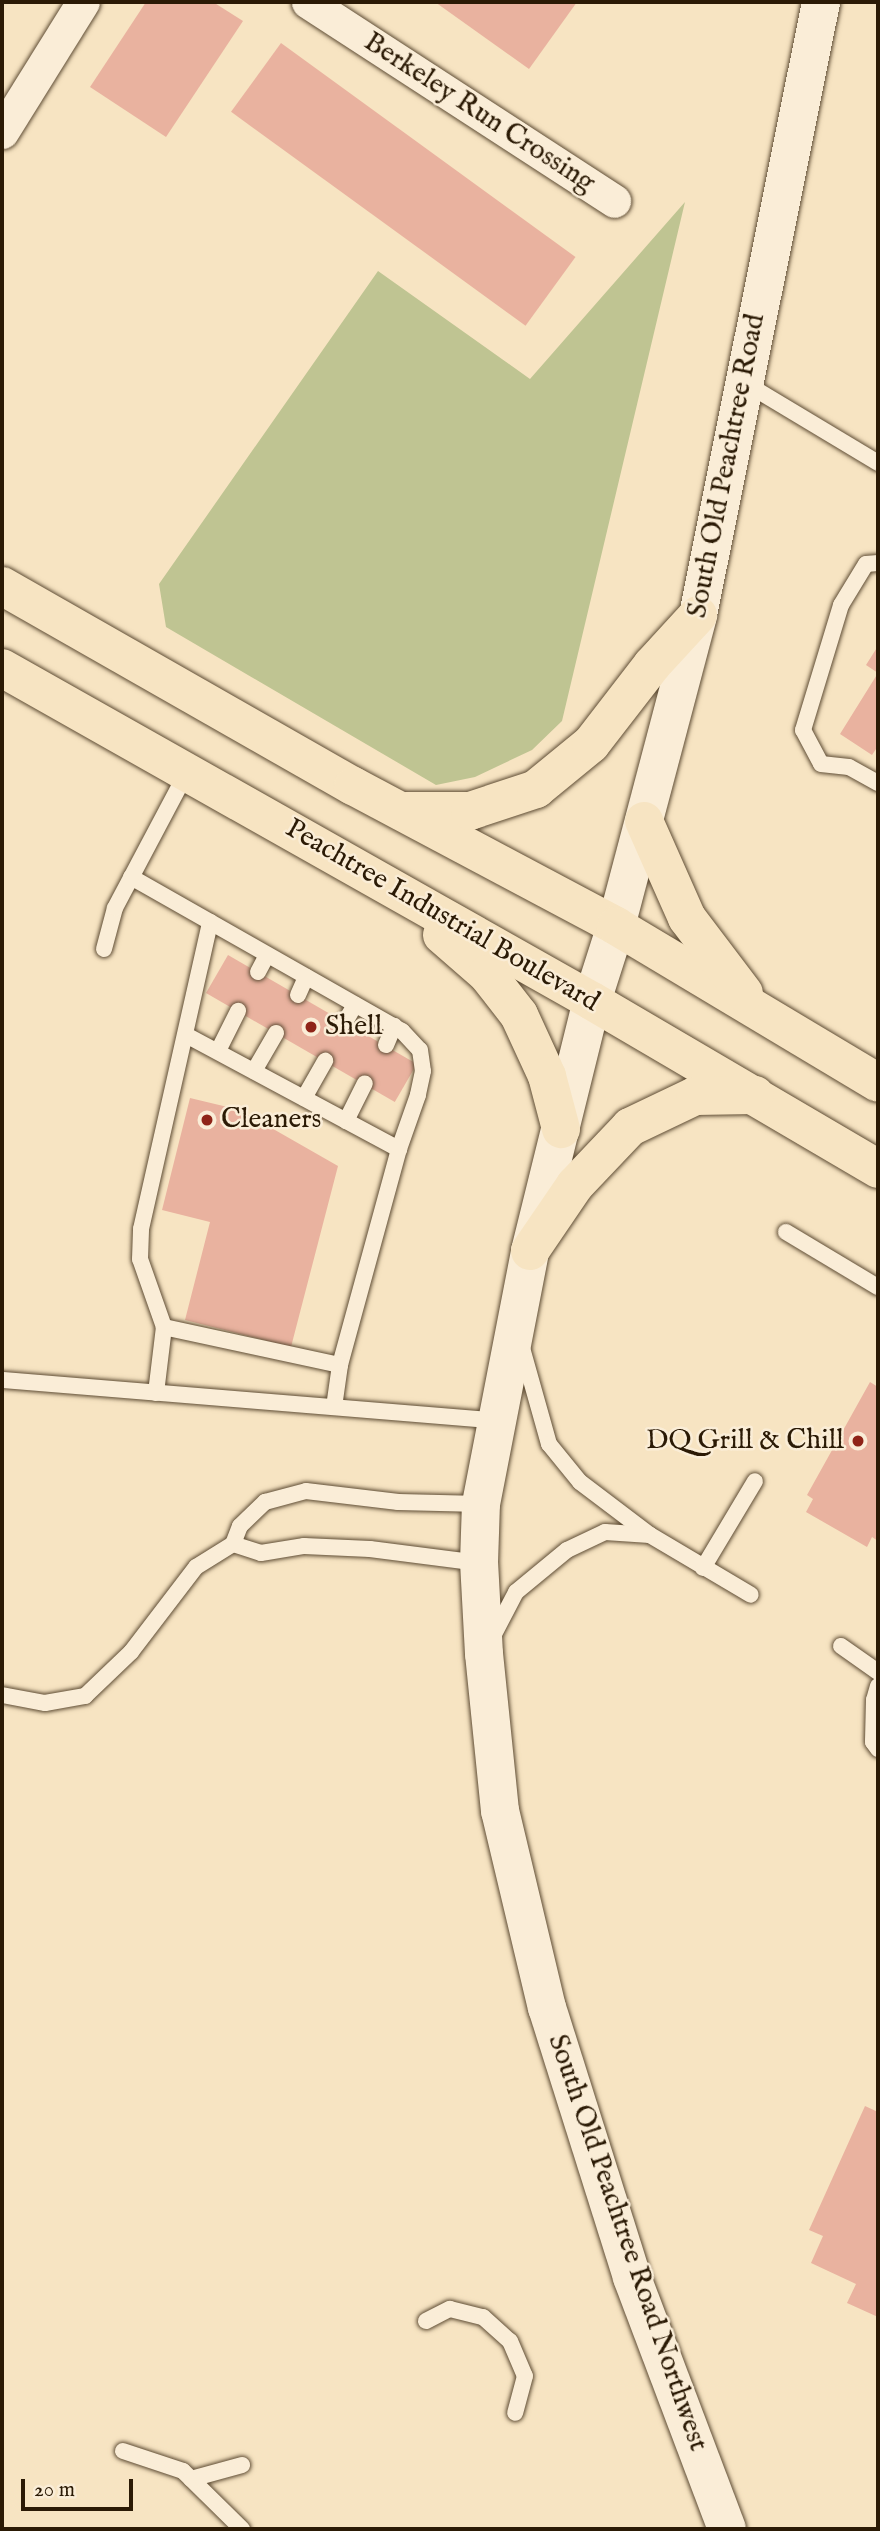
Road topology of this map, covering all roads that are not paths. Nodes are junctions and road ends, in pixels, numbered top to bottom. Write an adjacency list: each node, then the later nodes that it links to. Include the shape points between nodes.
1 (83, 2): 4 (street)
2 (308, 2): 5 (street, Berkeley Run Crossing)
3 (821, 2): 6 (street, South Old Peachtree Road)
4 (2, 132)
5 (614, 201)
6 (744, 383): 7 (lane); 10 (street, South Old Peachtree Road)
7 (878, 463)
8 (878, 563): 13 (lane, via 866,564 841,605 803,730 821,764 849,767)
9 (2, 586): 14 (highway)
10 (698, 615): 14 (highway, via 591,744 536,789 470,811); 15 (street, South Old Peachtree Road)
11 (2, 668): 12 (highway, Peachtree Industrial Boulevard)
12 (187, 772): 16 (lane); 17 (highway, Peachtree Industrial Boulevard)
13 (878, 783)
14 (401, 811): 19 (highway)
15 (644, 821): 19 (street, South Old Peachtree Road); 29 (highway, via 687,918 738,988)
16 (131, 877): 18 (lane); 20 (lane, via 115,908)
17 (396, 889): 25 (highway, Peachtree Industrial Boulevard); 42 (highway, via 487,974 519,1015 547,1076)
18 (210, 922): 21 (lane); 32 (lane)
19 (617, 926): 25 (street, South Old Peachtree Road Northwest); 29 (highway)
20 (104, 949)
21 (267, 955): 22 (lane); 23 (lane)
22 (258, 972)
23 (306, 977): 24 (lane); 26 (lane)
24 (298, 995)
25 (593, 1001): 39 (highway, Peachtree Industrial Boulevard); 42 (street, South Old Peachtree Road Northwest)
26 (355, 1005): 28 (lane); 30 (lane)
27 (239, 1011): 34 (lane)
28 (345, 1022)
29 (777, 1022): 38 (highway)
30 (394, 1027): 33 (lane); 43 (lane, via 420,1050 423,1071)
31 (276, 1032): 36 (lane)
32 (186, 1034): 34 (lane); 49 (lane, via 141,1229 139,1259)
33 (386, 1045)
34 (218, 1051): 36 (lane)
35 (325, 1061): 40 (lane)
36 (254, 1071): 40 (lane)
37 (365, 1083): 41 (lane)
38 (878, 1083)
39 (755, 1095): 44 (highway, Peachtree Industrial Boulevard); 46 (highway, via 695,1096 630,1126 575,1185)
40 (304, 1098): 41 (lane)
41 (346, 1121): 43 (lane)
42 (561, 1129): 46 (street, South Old Peachtree Road Northwest)
43 (399, 1149): 50 (lane)
44 (878, 1169)
45 (786, 1232): 47 (lane)
46 (530, 1251): 48 (street, South Old Peachtree Road Northwest)
47 (878, 1287)
48 (515, 1324): 54 (street, South Old Peachtree Road Northwest); 57 (lane, via 549,1444 580,1482)
49 (164, 1327): 50 (lane); 52 (lane)
50 (340, 1365): 53 (lane)
51 (2, 1380): 52 (lane)
52 (156, 1393): 53 (lane)
53 (334, 1407): 54 (lane)
54 (496, 1421): 56 (street, South Old Peachtree Road Northwest)
55 (755, 1481): 60 (lane)
56 (481, 1504): 58 (lane, via 398,1502 306,1491 265,1502 240,1526); 59 (street, South Old Peachtree Road Northwest)
57 (650, 1535): 60 (lane); 63 (lane, via 606,1532 567,1550 516,1592)
58 (233, 1544): 59 (lane, via 261,1553 318,1547 370,1549); 66 (lane, via 196,1567 131,1652 86,1696 45,1703)
59 (480, 1563): 63 (street, South Old Peachtree Road Northwest)
60 (703, 1567): 61 (lane)
61 (751, 1595)
62 (841, 1646): 64 (lane)
63 (484, 1654): 74 (street, South Old Peachtree Road Northwest, via 500,1811 547,2008 632,2277)
64 (878, 1672)
65 (878, 1686): 67 (lane, via 873,1742)
66 (2, 1695)
67 (878, 1749)
68 (426, 2321): 69 (lane, via 450,2309 484,2317 510,2341 525,2376)
69 (515, 2413)
70 (123, 2451): 72 (lane, via 183,2471)
71 (242, 2465): 72 (lane)
72 (191, 2479): 73 (lane)
73 (242, 2529)
74 (727, 2529)

